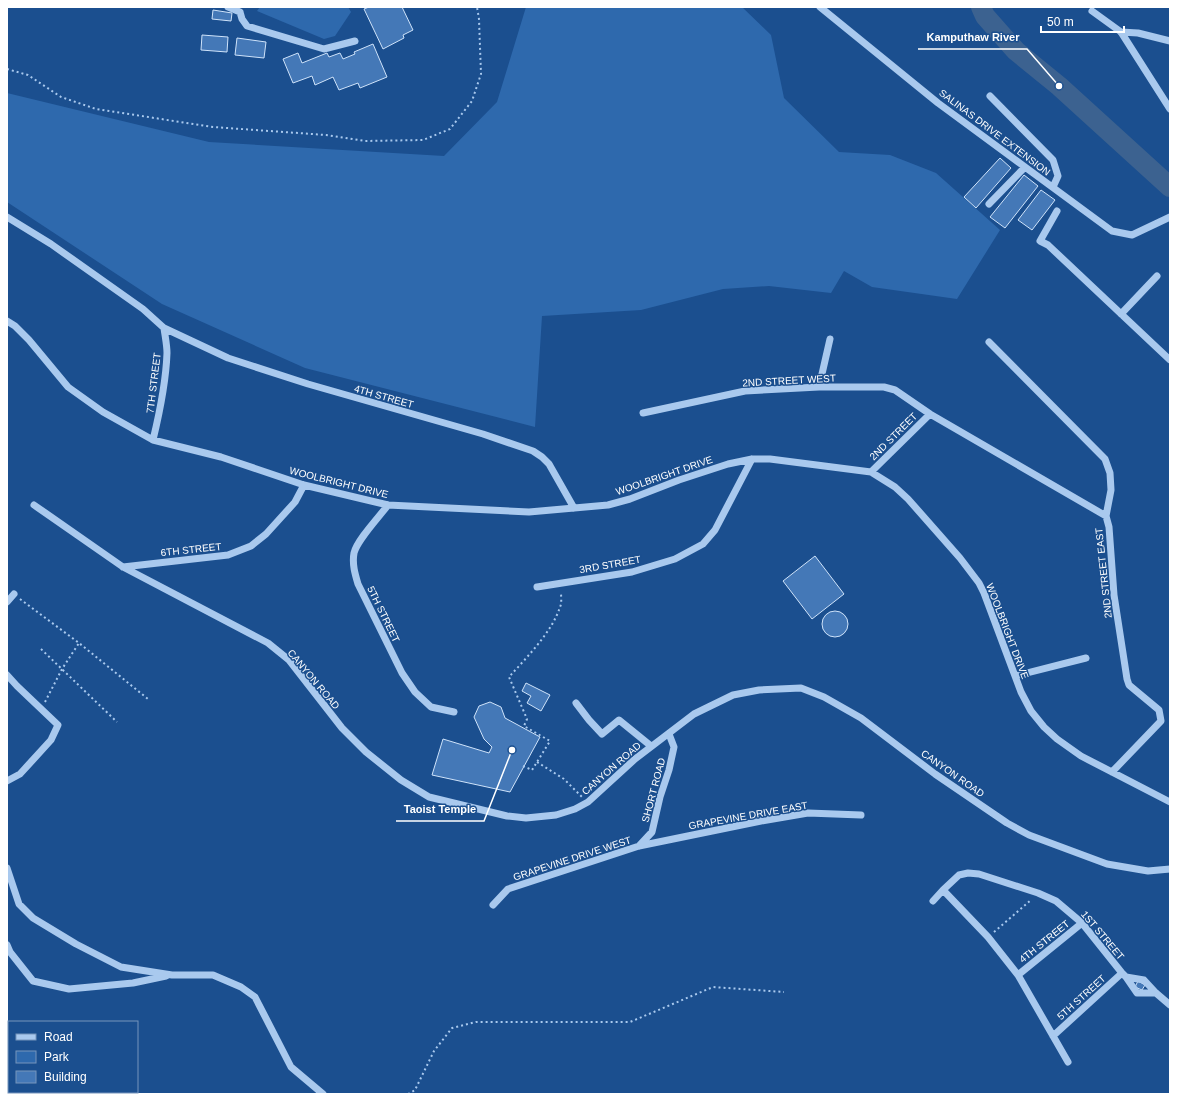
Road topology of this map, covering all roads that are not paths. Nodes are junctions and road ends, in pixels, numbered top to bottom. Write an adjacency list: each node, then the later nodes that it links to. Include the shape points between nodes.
1 (228, 7): 3 (street)
2 (820, 7): 10 (street, SALINAS DRIVE EXTENSION, via 938,103)
3 (243, 10): 6 (street, via 242,19 247,26 324,49)
4 (1092, 11): 5 (street)
5 (1122, 32): 7 (street); 9 (street)
6 (355, 41)
7 (1170, 41)
8 (990, 96): 11 (street, via 1053,160 1058,176)
9 (1170, 109)
10 (1025, 167): 11 (street, SALINAS DRIVE EXTENSION); 12 (street)
11 (1053, 187): 15 (street, SALINAS DRIVE EXTENSION, via 1112,230 1122,234 1132,235)
12 (989, 204)
13 (1057, 211): 17 (street, via 1040,242 1048,245)
14 (7, 217): 19 (street, 4TH STREET, via 64,253 143,309)
15 (1167, 218)
16 (1157, 276): 17 (street)
17 (1121, 314): 22 (street)
18 (7, 321): 26 (street, WOOLBRIGHT DRIVE, via 29,340 68,387 103,412)
19 (164, 328): 26 (street, 7TH STREET, via 167,352 165,381); 32 (street, 4TH STREET, via 228,358 533,450 549,464)
20 (830, 339): 23 (street)
21 (989, 342): 33 (street, via 1105,460 1110,472 1111,490)
22 (1170, 360)
23 (819, 388): 24 (street, 2ND STREET WEST, via 745,391); 25 (street, 2ND STREET WEST, via 884,387 895,390)
24 (643, 413)
25 (930, 414): 28 (street, 2ND STREET); 33 (street, 2ND STREET EAST)
26 (153, 440): 29 (street, WOOLBRIGHT DRIVE, via 221,457)
27 (752, 459): 28 (street, WOOLBRIGHT DRIVE); 32 (street, WOOLBRIGHT DRIVE, via 728,464 630,499 608,505); 35 (street, 3RD STREET, via 715,530 702,544 675,559 632,572)
28 (870, 472): 40 (street, WOOLBRIGHT DRIVE, via 895,487 908,499 979,583)
29 (304, 485): 31 (street, WOOLBRIGHT DRIVE); 34 (street, 6TH STREET, via 295,502 266,534 251,546 228,555)
30 (34, 505): 34 (street, CANYON ROAD)
31 (388, 505): 32 (street, WOOLBRIGHT DRIVE, via 529,512); 42 (street, 5TH STREET, via 357,546 354,568 358,584 402,673 415,692 431,707)
32 (574, 508)
33 (1106, 516): 45 (street, 2ND STREET EAST, via 1114,595 1127,680 1129,685 1159,710 1161,721)
34 (123, 567): 44 (street, CANYON ROAD, via 268,643 289,660 342,728 366,752 401,780 429,797 500,815 526,818 556,815 575,810 588,802)
35 (537, 586)
36 (14, 594): 37 (street)
37 (7, 602)
38 (1086, 658): 40 (street)
39 (7, 675): 46 (street, via 58,725 51,740 20,774)
40 (1015, 676): 45 (street, WOOLBRIGHT DRIVE, via 1031,711 1044,727 1081,756)
41 (576, 703): 44 (street, via 602,734 619,720)
42 (454, 712)
43 (669, 734): 44 (street, CANYON ROAD); 49 (street, SHORT ROAD, via 674,747 670,770 660,797 652,832); 51 (street, CANYON ROAD, via 694,714 733,695 759,690 801,688 824,697 861,718 935,774 1029,835 1108,864 1148,871)
44 (651, 746)
45 (1112, 772): 47 (street, WOOLBRIGHT DRIVE)
46 (7, 781)
47 (1170, 802)
48 (861, 815): 49 (street, GRAPEVINE DRIVE EAST, via 808,813)
49 (639, 846): 54 (street, GRAPEVINE DRIVE WEST, via 508,889)
50 (7, 868): 57 (street, via 19,904 33,918 121,968)
51 (1170, 869)
52 (943, 890): 53 (street); 55 (street, 1ST STREET, via 959,875 979,874 1056,901); 58 (street, via 988,937)
53 (933, 901)
54 (493, 905)
55 (1082, 923): 58 (street, 4TH STREET); 59 (street, 1ST STREET)
56 (7, 945): 57 (street, via 34,981 69,989 133,983)
57 (172, 975): 64 (street, via 213,976 241,987 255,997 291,1067)
58 (1018, 975): 62 (street)
59 (1124, 975): 60 (street, via 1144,980); 60 (street, 1ST STREET, via 1137,993); 62 (street, 5TH STREET)
60 (1156, 993): 61 (street)
61 (1170, 1005)
62 (1053, 1036): 63 (street)
63 (1068, 1062)
64 (323, 1094)

